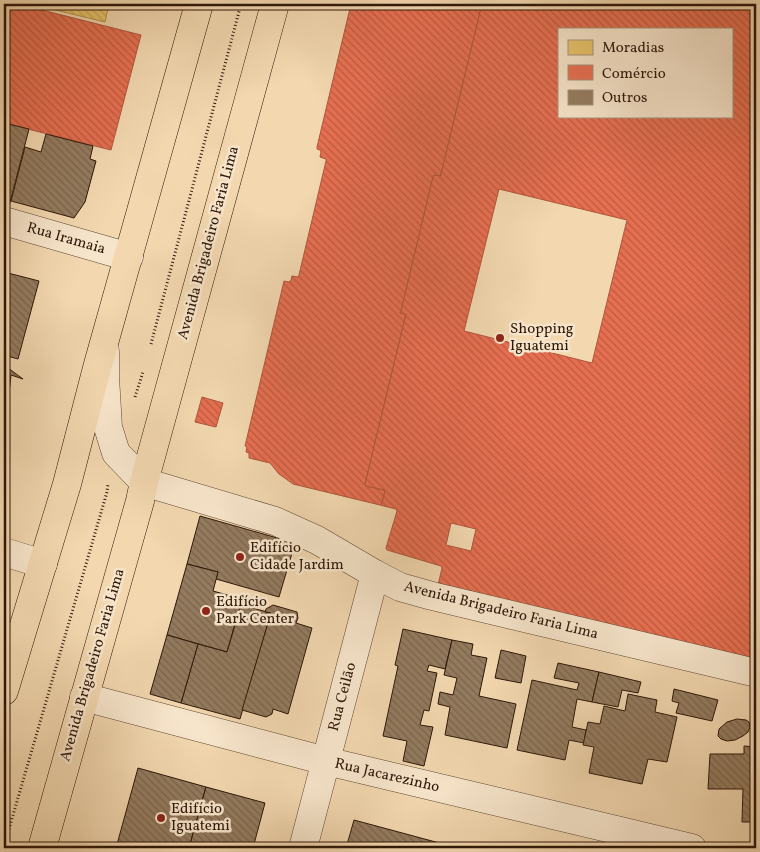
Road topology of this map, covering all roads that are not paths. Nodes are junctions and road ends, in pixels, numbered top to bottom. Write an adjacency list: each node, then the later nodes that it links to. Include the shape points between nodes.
1 (199, 4): 4 (highway, Avenida Brigadeiro Faria Lima)
2 (275, 4): 6 (highway, Avenida Brigadeiro Faria Lima)
3 (4, 220): 4 (street, Rua Iramaia)
4 (128, 258): 5 (highway, Avenida Brigadeiro Faria Lima)
5 (106, 340): 6 (street, Avenida Brigadeiro Faria Lima, via 108,427 116,453); 8 (highway, Avenida Brigadeiro Faria Lima)
6 (144, 482): 9 (street, Avenida Brigadeiro Faria Lima, via 275,521 317,540); 12 (highway, Avenida Brigadeiro Faria Lima)
7 (4, 552): 8 (street)
8 (43, 564): 11 (highway, Avenida Brigadeiro Faria Lima)
9 (375, 574): 10 (street, Avenida Brigadeiro Faria Lima, via 432,596); 13 (street, Rua Ceilão)
10 (756, 673)
11 (4, 691)
12 (84, 697): 13 (street, Rua Jacarezinho); 14 (highway, Avenida Brigadeiro Faria Lima)
13 (326, 761): 15 (street, Rua Ceilão); 16 (street, Rua Jacarezinho)
14 (42, 848)
15 (303, 848)
16 (692, 848)

